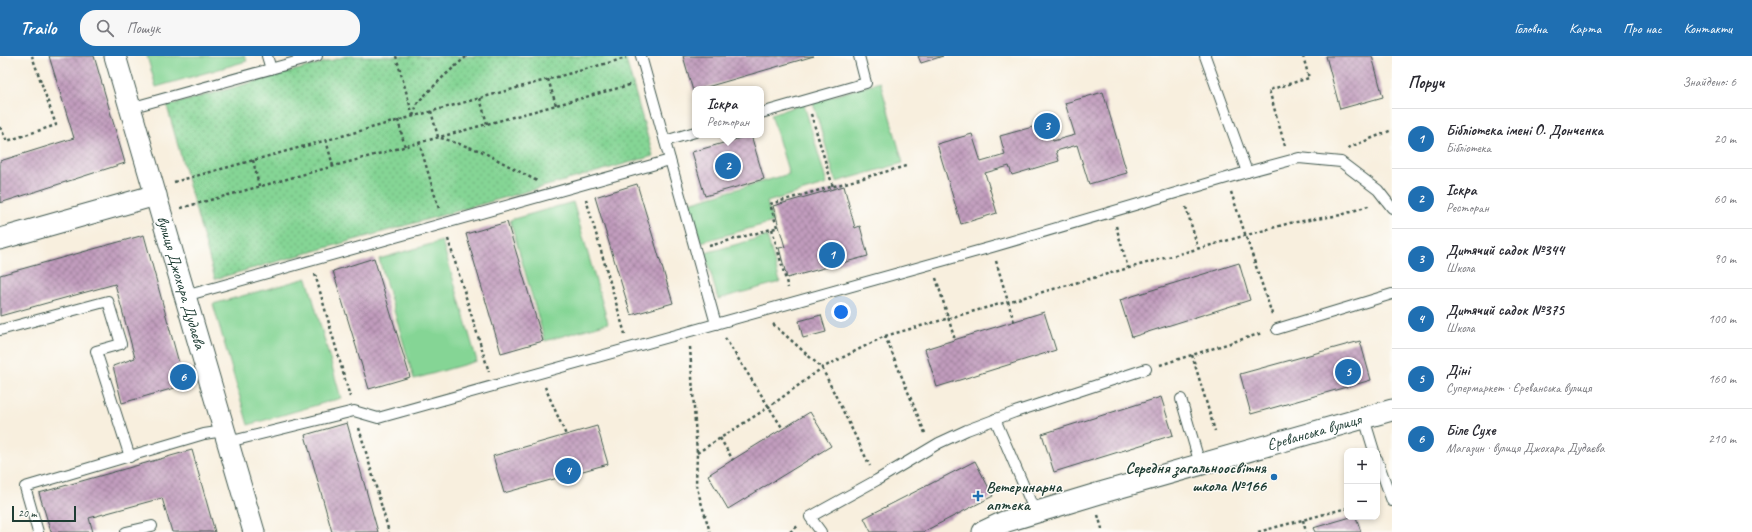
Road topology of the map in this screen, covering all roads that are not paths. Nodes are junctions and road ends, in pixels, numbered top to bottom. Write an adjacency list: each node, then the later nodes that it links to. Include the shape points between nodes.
1 (115, 56): 8 (street, вулиця Джохара Дудаєва)
2 (268, 56): 7 (lane)
3 (317, 56): 7 (lane)
4 (641, 56): 11 (lane)
5 (859, 56): 9 (lane, via 866,83)
6 (1205, 56): 13 (lane)
7 (271, 69): 8 (lane)
8 (130, 108): 14 (street, вулиця Джохара Дудаєва)
9 (764, 112)
10 (692, 133): 11 (lane)
11 (665, 141): 12 (lane)
12 (670, 160): 18 (lane); 19 (lane)
13 (1247, 172): 15 (lane, via 1299,158 1341,162 1378,190); 19 (lane)
14 (156, 197): 16 (street); 18 (street, вулиця Джохара Дудаєва)
15 (1389, 204)
16 (0, 239)
17 (1392, 294): 20 (lane)
18 (185, 296): 27 (street, вулиця Джохара Дудаєва)
19 (716, 324): 27 (lane, via 378,418 354,411)
20 (1277, 329)
21 (0, 330): 29 (lane, via 108,302 121,344 96,351)
22 (1146, 369): 26 (lane)
23 (1181, 399): 30 (lane)
24 (1392, 410): 25 (street, Єреванська вулиця)
25 (1364, 418): 28 (lane); 30 (street, Єреванська вулиця)
26 (995, 419): 33 (lane); 38 (lane, via 931,448 810,517)
27 (226, 436): 29 (lane, via 204,434); 37 (street, вулиця Джохара Дудаєва)
28 (1373, 448)
29 (130, 457): 35 (lane, via 26,487)
30 (1200, 464): 33 (street, Єреванська вулиця)
31 (1380, 467): 32 (lane)
32 (1392, 501)
33 (1035, 512): 39 (street, Єреванська вулиця, via 1006,526)
34 (152, 526): 36 (lane)
35 (38, 532)
36 (126, 532)
37 (254, 532)
38 (821, 532)
39 (983, 532)

